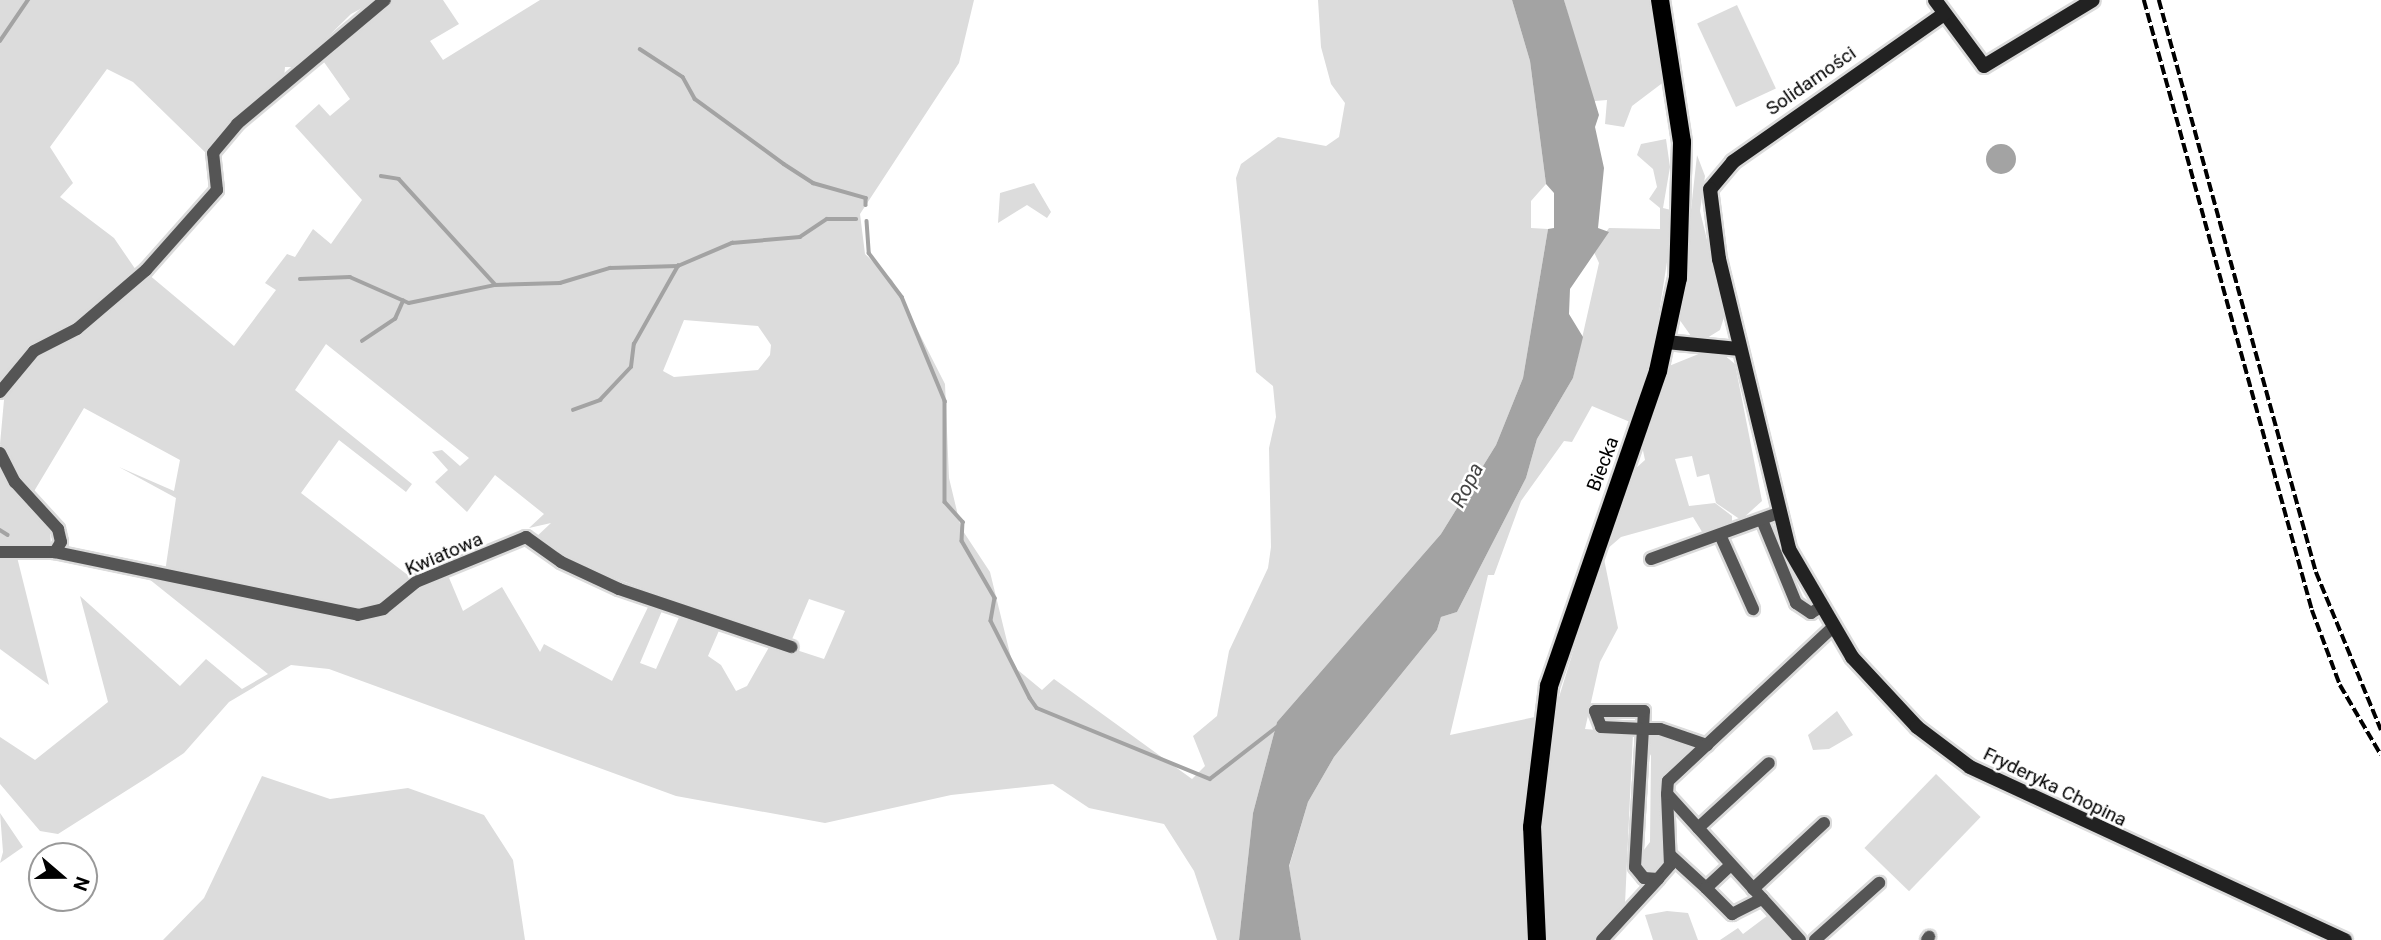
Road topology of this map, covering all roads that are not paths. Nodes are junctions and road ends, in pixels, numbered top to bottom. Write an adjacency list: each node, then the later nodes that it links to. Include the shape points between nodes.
1 (384, 0): 9 (street, via 237,124 213,153 217,190 146,270 76,329 34,351)
2 (1660, 0): 7 (main road, Biecka, via 1676,69 1684,165 1681,247)
3 (1935, 0): 5 (street)
4 (2093, 0): 5 (street, via 1996,62 1976,62)
5 (1944, 14): 6 (street, Solidarności, via 1733,162)
6 (1710, 189): 8 (street, Fryderyka Chopina, via 1710,217)
7 (1665, 342): 8 (street); 34 (main road, Biecka, via 1549,687 1532,827)
8 (1739, 348): 11 (street, Fryderyka Chopina)
9 (0, 392)
10 (0, 453): 15 (street, via 15,482 58,529 61,542)
11 (1778, 513): 12 (street); 17 (street, Fryderyka Chopina)
12 (1762, 520): 13 (street); 17 (street, via 1796,603 1811,613)
13 (1721, 537): 16 (street); 18 (street)
14 (0, 552): 15 (street, Kwiatowa)
15 (55, 552): 20 (street, Kwiatowa, via 358,615 383,609 416,582 526,537 561,562 619,589)
16 (1651, 559)
17 (1819, 608): 19 (street, Fryderyka Chopina)
18 (1753, 609)
19 (1832, 628): 21 (street); 38 (street, Fryderyka Chopina, via 1888,699 1970,767)
20 (791, 647)
21 (1707, 745): 23 (street, via 1668,781); 28 (street, via 1643,729)
22 (1769, 763): 25 (street)
23 (1667, 794): 25 (street); 26 (street)
24 (1824, 823): 32 (street)
25 (1698, 828): 27 (street)
26 (1670, 855): 29 (street); 31 (street)
27 (1731, 865): 31 (street); 32 (street)
28 (1635, 867): 29 (street, via 1644,878); 33 (street)
29 (1658, 879): 33 (street)
30 (1879, 883): 37 (street)
31 (1706, 888): 32 (street, via 1732,914 1741,915)
32 (1757, 894): 36 (street)
33 (1628, 910): 35 (street)
34 (1537, 940)
35 (1602, 940)
36 (1800, 940)
37 (1815, 940)
38 (2345, 940)

